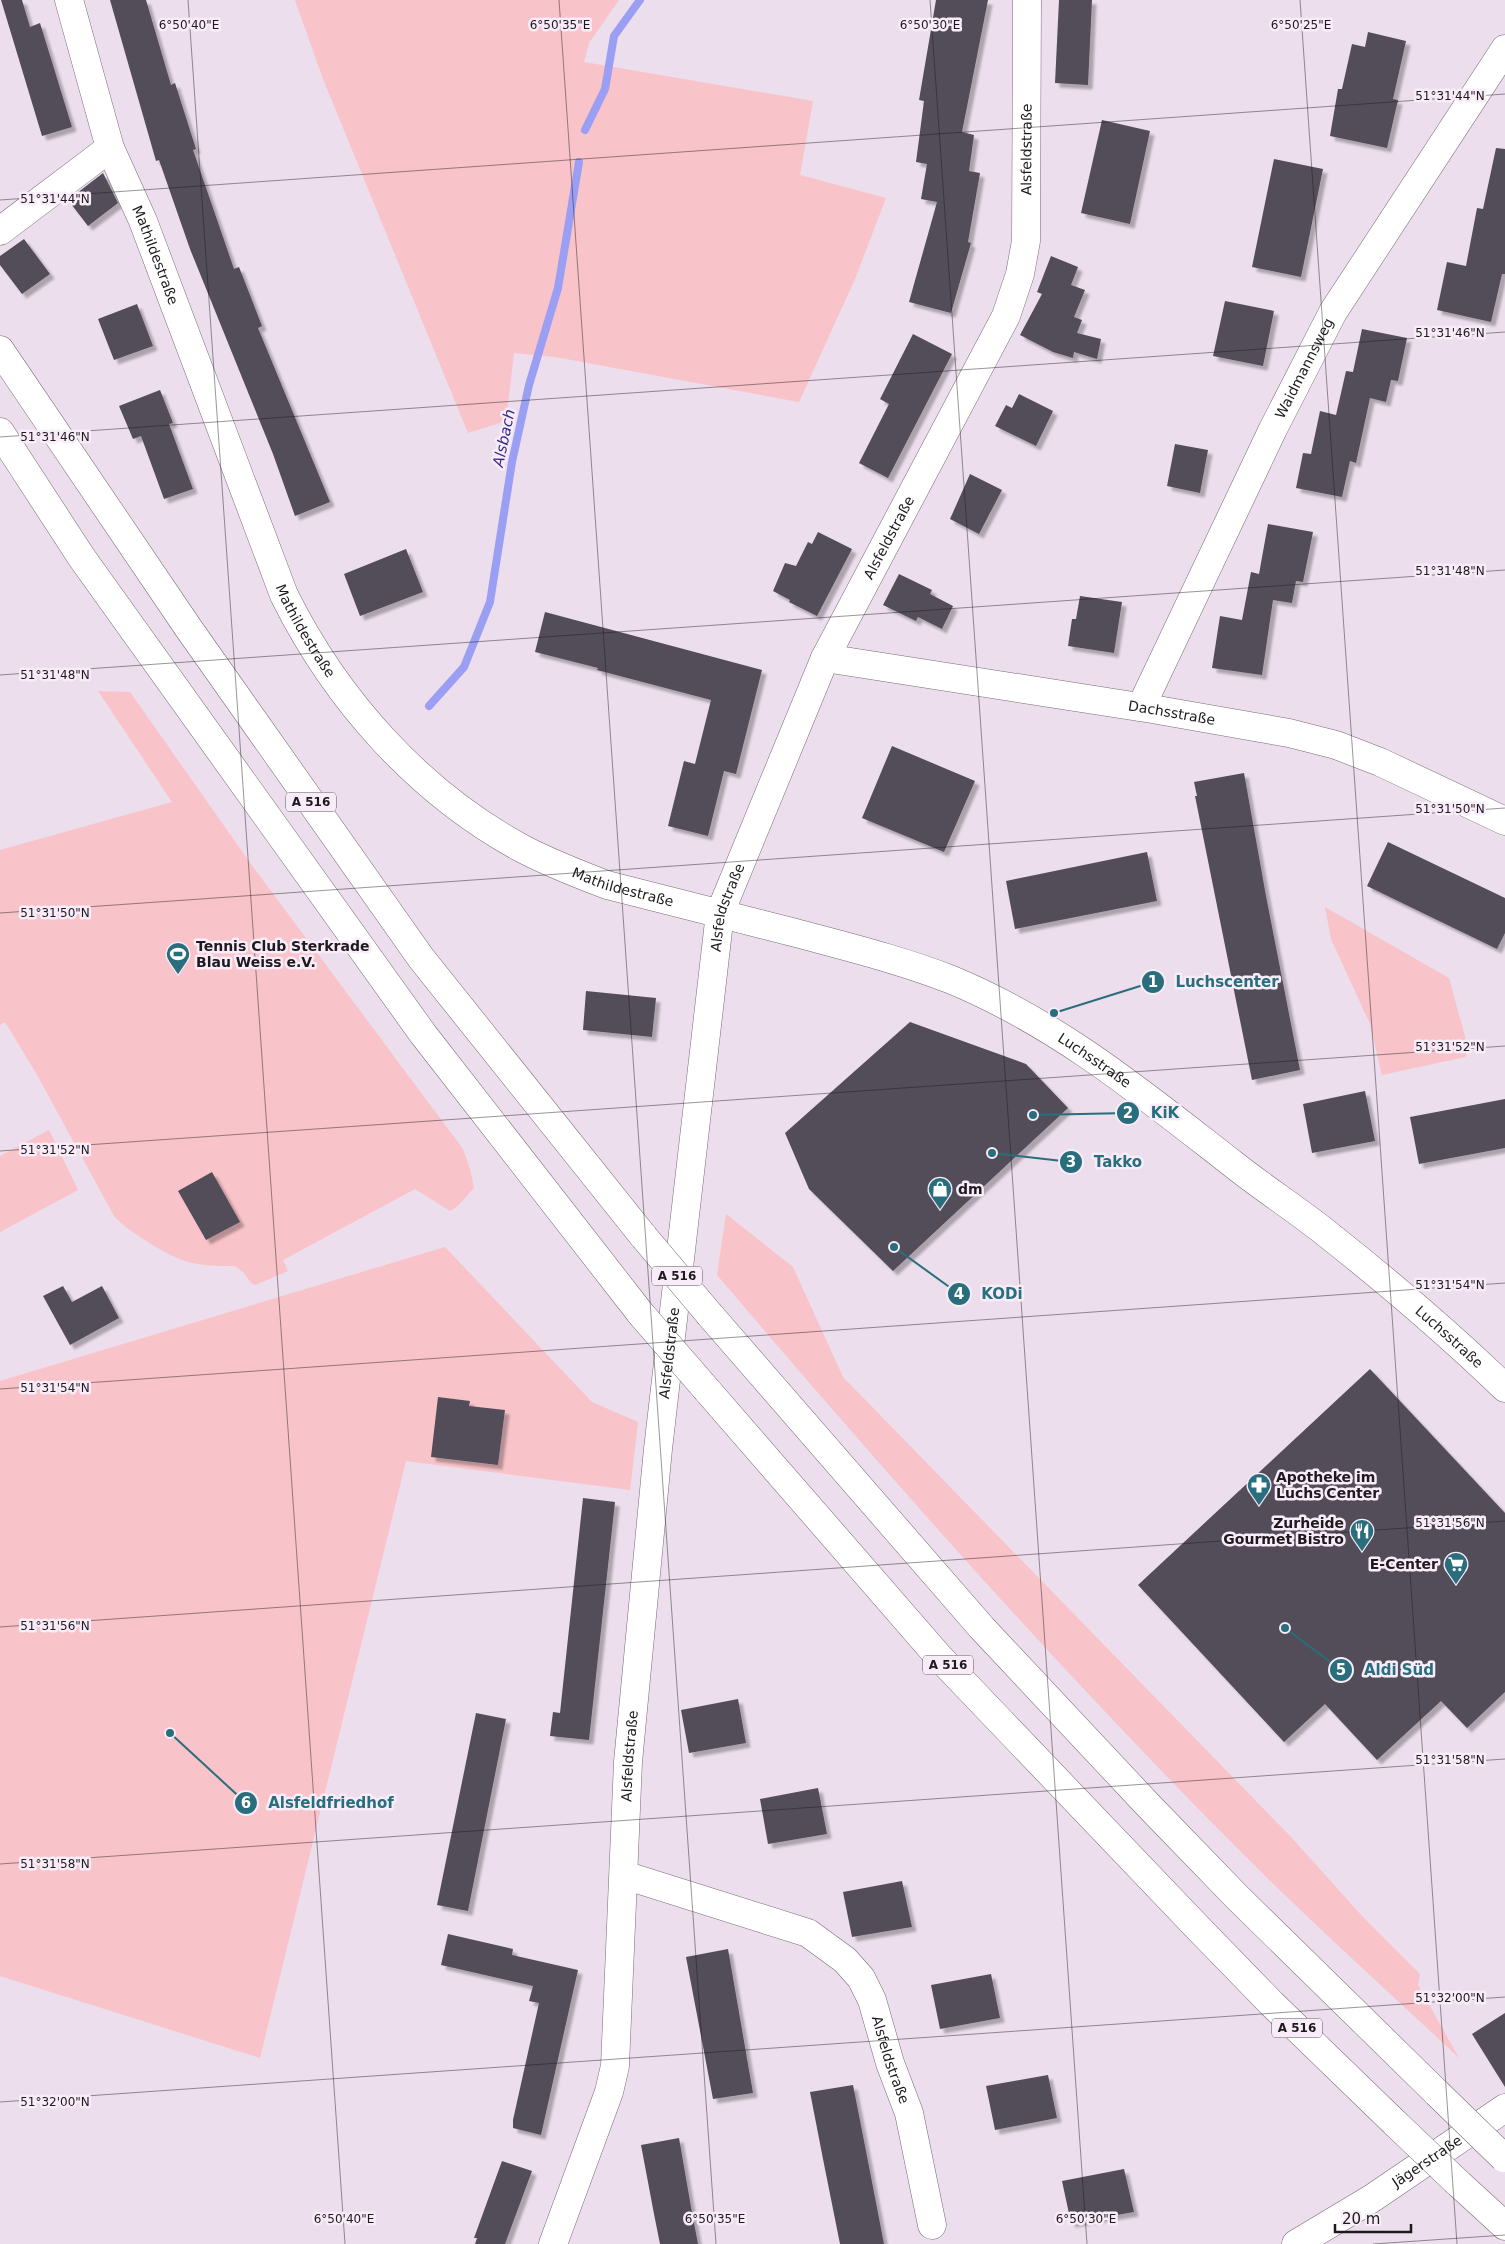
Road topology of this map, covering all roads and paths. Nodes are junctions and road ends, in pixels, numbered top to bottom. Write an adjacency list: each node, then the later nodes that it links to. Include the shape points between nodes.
1 (69, 0): 4 (main road, Mathildestraße)
2 (1027, 0): 8 (main road, Alsfeldstraße, via 1026,240 1020,274 1006,316)
3 (1505, 50): 9 (main road, Waidmannsweg, via 1333,312 1273,429)
4 (110, 148): 5 (main road); 11 (main road, Mathildestraße, via 143,221 284,595 300,628 334,680 410,766 486,827 565,869)
5 (0, 231)
6 (0, 350): 15 (main road, A 516, bridge, via 188,629 421,958 644,1237 988,1635 1236,1896)
7 (0, 432): 17 (main road, A 516, bridge, via 82,558 423,1034 642,1314 939,1657 1272,2004)
8 (825, 658): 9 (main road, Dachsstraße); 11 (main road, Alsfeldstraße)
9 (1141, 707): 10 (main road, Dachsstraße, via 1264,727 1336,745 1380,762)
10 (1505, 821)
11 (720, 913): 12 (main road, Luchsstraße, via 882,956 952,980 1047,1027 1100,1063 1326,1233 1419,1308); 13 (main road, Alsfeldstraße, via 657,1459 628,1762)
12 (1505, 1388)
13 (624, 1875): 16 (main road, Alsfeldstraße, via 808,1932 845,1960 861,1978 872,2000 890,2063 909,2112); 18 (main road, Alsfeldstraße, via 615,2066 609,2092)
14 (1505, 2108): 19 (main road, Jägerstraße, via 1371,2199)
15 (1505, 2159)
16 (932, 2225)
17 (1505, 2226)
18 (553, 2244)
19 (1296, 2244)

